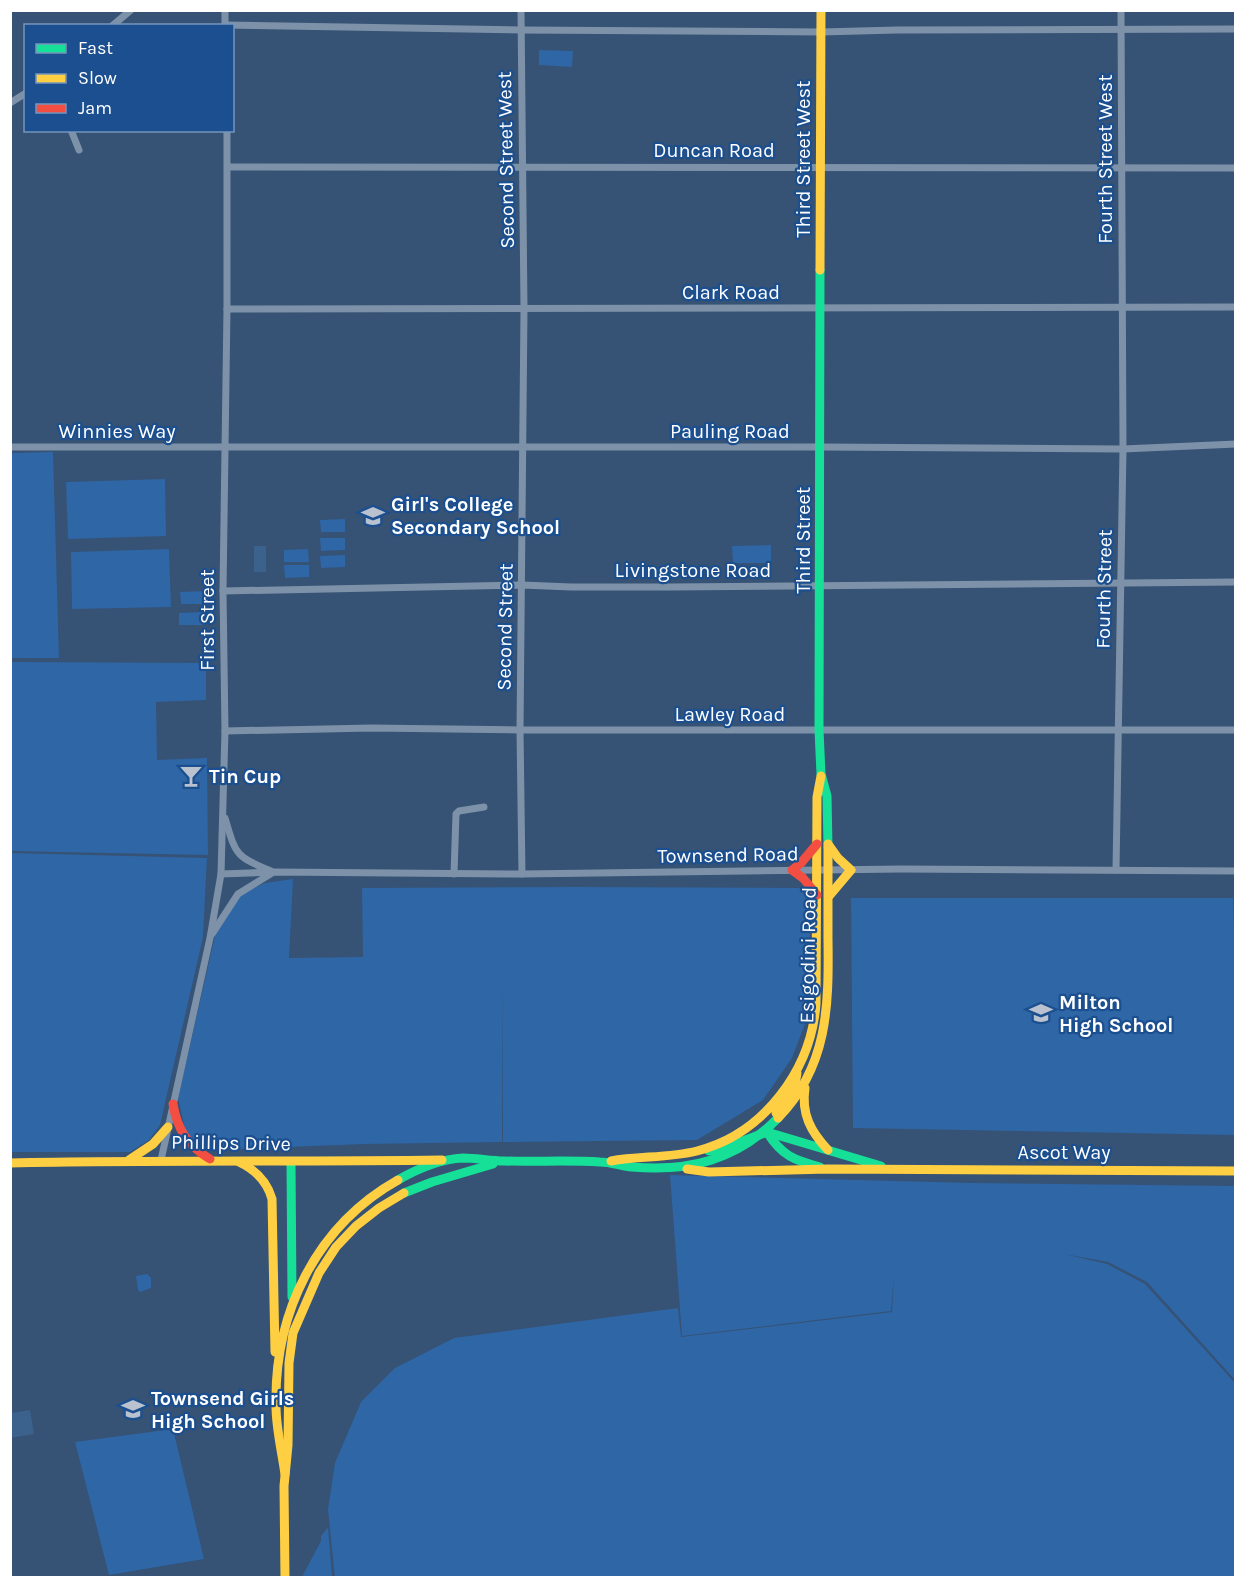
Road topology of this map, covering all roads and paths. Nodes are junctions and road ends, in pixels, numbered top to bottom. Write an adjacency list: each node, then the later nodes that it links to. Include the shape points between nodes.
1 (131, 10): 5 (street)
2 (521, 10): 9 (street, Second Street West)
3 (821, 10): 10 (main road, Third Street West)
4 (1121, 10): 7 (street, Fourth Street West)
5 (114, 24)
6 (234, 25): 9 (street)
7 (1121, 29): 8 (street); 10 (street); 20 (street, Fourth Street West)
8 (1236, 29)
9 (521, 30): 10 (street); 17 (street, Second Street West)
10 (821, 32): 18 (main road, Third Street West)
11 (24, 94): 12 (street)
12 (10, 103)
13 (72, 132): 15 (street)
14 (227, 132): 16 (street, First Street)
15 (79, 150)
16 (228, 167): 17 (street, Duncan Road); 24 (street, First Street)
17 (523, 167): 18 (street, Duncan Road); 25 (street, Second Street West)
18 (820, 167): 20 (street, Duncan Road); 22 (main road, Third Street West)
19 (1236, 168): 20 (street, Duncan Road)
20 (1121, 169): 23 (street, Fourth Street West)
21 (1236, 307): 23 (street, Clark Road)
22 (821, 308): 23 (street, Clark Road); 25 (street, Clark Road); 30 (main road, Third Street)
23 (1122, 308): 31 (street, Fourth Street)
24 (227, 309): 25 (street, Clark Road); 28 (street, First Street)
25 (524, 309): 29 (street, Second Street)
26 (1236, 444): 31 (street, Pauling Road)
27 (10, 447): 28 (street, Winnies Way)
28 (224, 447): 29 (street, Pauling Road); 36 (street, First Street)
29 (522, 447): 30 (street, Pauling Road); 34 (street, Second Street)
30 (821, 447): 31 (street, Pauling Road); 35 (main road, Third Street)
31 (1123, 449): 32 (street, Fourth Street)
32 (1121, 582): 33 (street, Livingstone Road); 35 (street, Livingstone Road); 39 (street, Fourth Street)
33 (1236, 582)
34 (522, 585): 35 (street, Livingstone Road); 36 (street, Livingstone Road); 37 (street, Second Street)
35 (821, 585): 38 (main road, Third Street)
36 (223, 591): 41 (street, First Street)
37 (520, 730): 38 (street, Lawley Road); 41 (street, Lawley Road); 56 (street, Second Street)
38 (819, 730): 39 (street, Lawley Road); 42 (main road, Third Street)
39 (1117, 730): 40 (street, Lawley Road); 51 (street, Fourth Street)
40 (1236, 730)
41 (225, 731): 44 (street, First Street)
42 (821, 774): 45 (main road, Third Street); 46 (main road, Third Street, via 827,796)
43 (484, 807): 55 (street, via 456,814)
44 (223, 810): 53 (street, via 238,854); 54 (street, First Street)
45 (817, 844): 47 (main road); 48 (main road, Third Street)
46 (828, 844): 49 (main road, Third Street); 50 (main road)
47 (792, 870): 48 (street, Townsend Road); 56 (street, Townsend Road); 57 (main road)
48 (816, 870): 49 (street, Townsend Road); 57 (main road, Esigodini Road)
49 (828, 870): 50 (street, Townsend Road); 58 (main road, Esigodini Road)
50 (851, 870): 51 (street, Townsend Road); 58 (main road)
51 (1116, 870): 52 (street, Townsend Road)
52 (1236, 871)
53 (274, 872): 54 (street, Townsend Road); 55 (street, Townsend Road); 59 (street, via 238,894)
54 (221, 874): 59 (street, First Street)
55 (454, 874): 56 (street, Townsend Road)
56 (522, 874)
57 (817, 895): 60 (main road, Esigodini Road, via 815,1018)
58 (828, 897): 61 (main road, Esigodini Road, via 827,1021)
59 (210, 938): 62 (street, First Street)
60 (797, 1070): 64 (main road, via 795,1086); 65 (main road, Esigodini Road, via 753,1122 731,1138)
61 (807, 1080): 64 (main road, Esigodini Road); 66 (main road, via 802,1100 804,1116)
62 (173, 1104): 63 (street, First Street); 68 (main road, via 177,1124 186,1140)
63 (168, 1127): 67 (street, First Street); 71 (main road, via 153,1144)
64 (767, 1132): 65 (main road, via 722,1149); 66 (main road); 76 (main road, Esigodini Road, via 721,1158); 77 (main road, via 782,1154)
65 (700, 1150): 74 (main road, Esigodini Road)
66 (830, 1151): 78 (main road)
67 (161, 1160): 68 (main road, Phillips Drive); 71 (main road, Phillips Drive)
68 (212, 1160): 69 (main road, Phillips Drive)
69 (237, 1160): 73 (main road, Phillips Drive); 82 (main road, via 260,1175 272,1199)
70 (451, 1160): 72 (main road, Esigodini Road); 73 (main road, Phillips Drive); 80 (main road, Esigodini Road, via 394,1181 349,1216 310,1264)
71 (127, 1161): 75 (main road, Phillips Drive)
72 (510, 1161): 74 (main road, Esigodini Road); 81 (main road, Esigodini Road, via 414,1187 364,1219 325,1263)
73 (291, 1162): 80 (main road)
74 (606, 1162): 76 (main road, Esigodini Road)
75 (10, 1163)
76 (678, 1168): 77 (main road, via 709,1172)
77 (828, 1169): 78 (main road, Ascot Way)
78 (893, 1170): 79 (main road, Ascot Way)
79 (1236, 1171)
80 (292, 1302): 81 (main road); 82 (main road, Esigodini Road, via 283,1328)
81 (293, 1334): 83 (main road, Esigodini Road)
82 (276, 1409): 83 (main road, Esigodini Road)
83 (285, 1474): 84 (main road, Esigodini Road)
84 (285, 1578)

